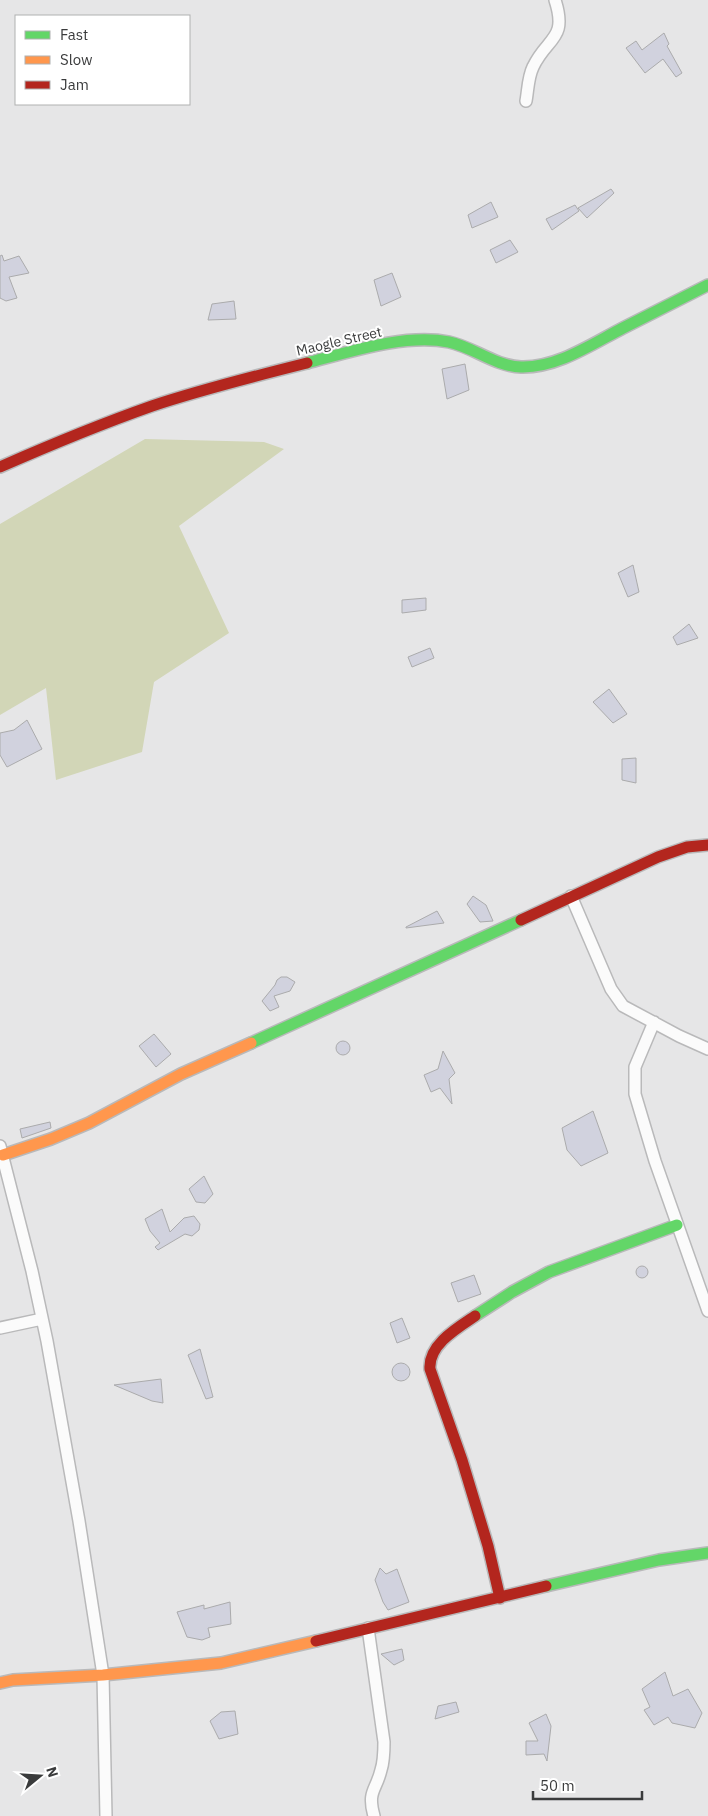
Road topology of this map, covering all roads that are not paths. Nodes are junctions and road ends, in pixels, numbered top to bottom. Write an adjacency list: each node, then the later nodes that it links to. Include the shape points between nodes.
1 (555, 0): 2 (street, via 560,15 559,27 553,41 533,67)
2 (526, 102)
3 (708, 285): 4 (street, Maogle Street, via 594,344 539,365 520,367 495,361 450,342 422,340 372,346 153,406)
4 (0, 466)
5 (708, 845): 6 (street, via 687,847 658,857)
6 (571, 896): 7 (street, via 612,989 623,1006); 9 (street, via 182,1074 90,1123 51,1139)
7 (654, 1022): 8 (street); 10 (street, via 635,1067 635,1094)
8 (708, 1049)
9 (1, 1150): 12 (street)
10 (677, 1225): 11 (street); 15 (street, via 560,1267 472,1319 449,1335 433,1352 430,1372 465,1470)
11 (708, 1311)
12 (42, 1319): 13 (street); 17 (street, via 57,1390)
13 (0, 1328)
14 (708, 1553): 15 (street, via 659,1560)
15 (500, 1598): 16 (street)
16 (368, 1628): 17 (street, via 221,1663); 20 (street, via 384,1742 381,1772 370,1796)
17 (103, 1675): 18 (street); 19 (street)
18 (0, 1683)
19 (106, 1816)
20 (374, 1816)

